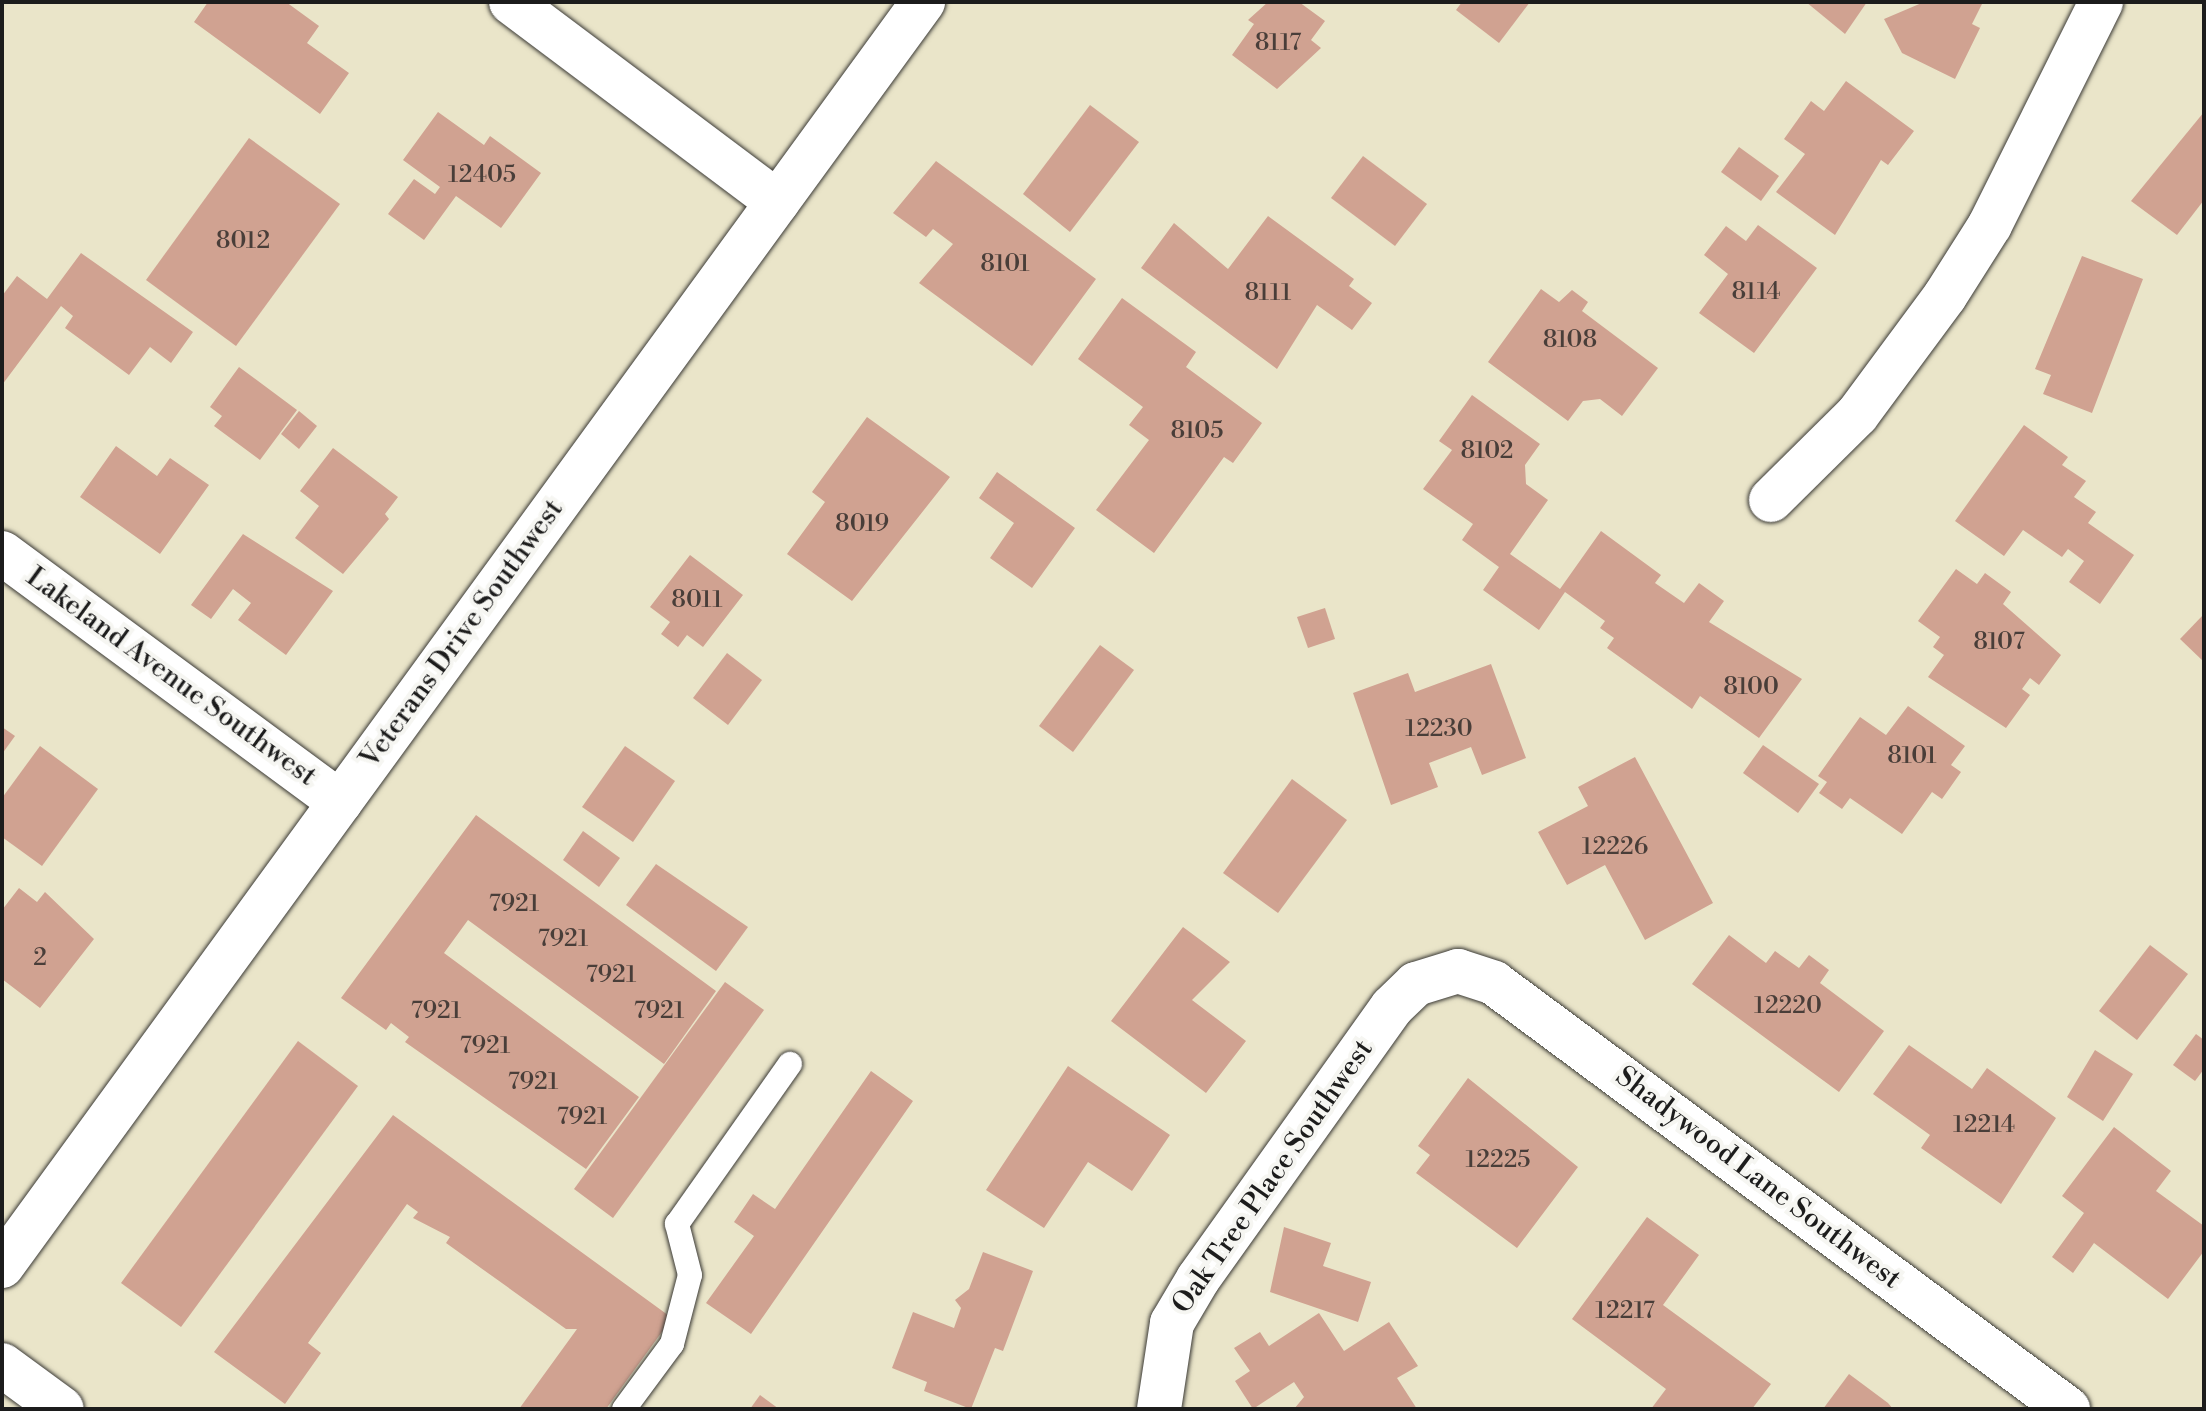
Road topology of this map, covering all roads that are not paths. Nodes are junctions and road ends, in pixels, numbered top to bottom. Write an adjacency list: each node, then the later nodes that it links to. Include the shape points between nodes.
1 (511, 2): 4 (street)
2 (923, 2): 4 (street, Veterans Drive Southwest)
3 (2101, 2): 5 (street, via 1990,225 1945,296 1857,415)
4 (777, 202): 7 (street, Veterans Drive Southwest)
5 (1771, 500)
6 (2, 553): 7 (street, Lakeland Avenue Southwest)
7 (340, 802): 10 (street, Veterans Drive Southwest)
8 (1439, 973): 14 (street, Oak Tree Place Southwest, via 1392,1007 1198,1279 1172,1323); 15 (street, Shadywood Lane Southwest, via 1476,973 1494,983)
9 (790, 1064): 13 (lane, via 677,1224 690,1275 672,1344)
10 (2, 1266)
11 (2, 1365): 12 (street)
12 (62, 1409)
13 (624, 1409)
14 (1159, 1409)
15 (2068, 1409)

